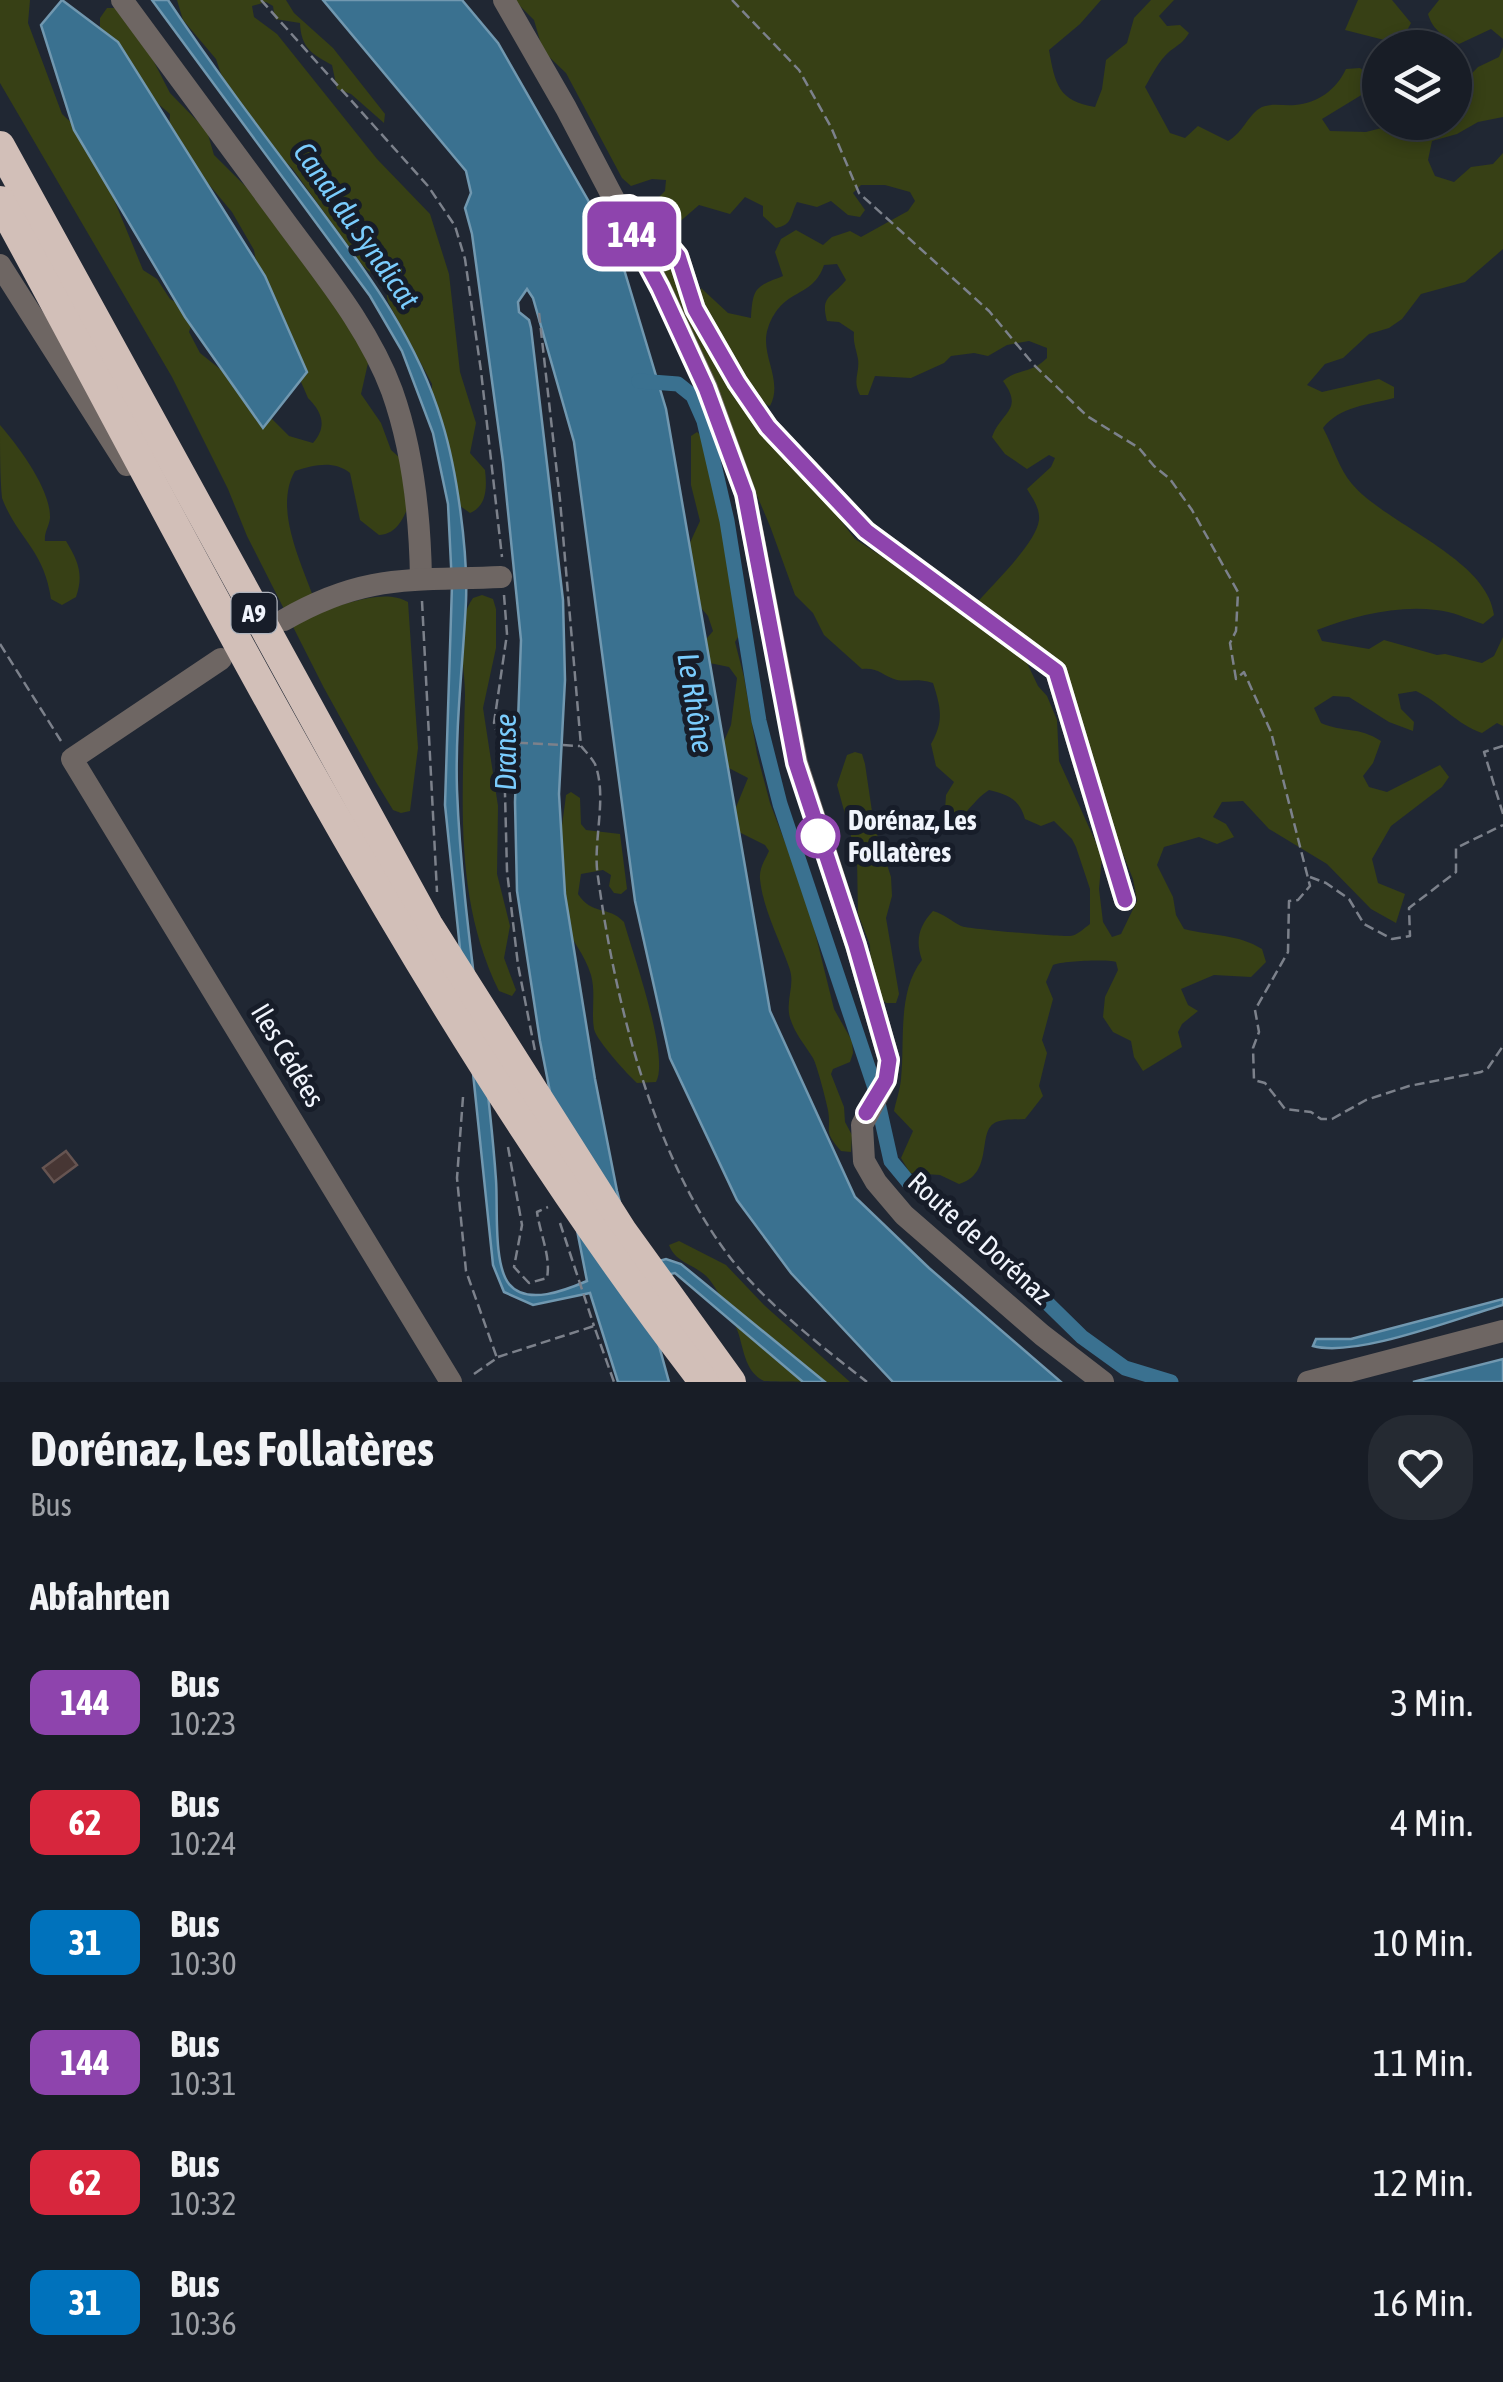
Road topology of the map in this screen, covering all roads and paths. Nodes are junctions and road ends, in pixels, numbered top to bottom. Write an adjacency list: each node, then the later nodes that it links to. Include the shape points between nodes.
1 (122, 0): 13 (street, via 364,334 391,390 409,455)
2 (261, 0): 12 (path, via 456,226 502,548)
3 (504, 0): 8 (street)
4 (732, 0): 24 (path, via 800,70 859,192 989,311 1086,416 1140,448 1192,510 1238,592 1230,643 1236,679 1244,672 1271,732)
5 (0, 135): 9 (street)
6 (0, 146): 9 (highway, A9)
7 (0, 201): 21 (highway, A9)
8 (616, 206): 25 (street, via 630,205 678,256 695,309 737,382 768,427 866,531 1056,671); 42 (street, Route de Dorénaz, via 706,388 745,494 786,720 886,1049 886,1080 866,1113 864,1160 894,1204)
9 (48, 234): 28 (highway, A9, via 342,774)
10 (0, 265): 21 (street)
11 (539, 313): 18 (path)
12 (493, 577): 13 (street); 17 (path, via 507,607 493,712)
13 (428, 578): 14 (street, via 347,589); 26 (path)
14 (284, 620)
15 (0, 644): 20 (path)
16 (220, 659): 20 (street)
17 (502, 742): 18 (path); 28 (path)
18 (581, 746): 41 (path, via 595,764 597,876 618,981 654,1114 677,1168 732,1260)
19 (1503, 746): 22 (path, via 1484,752)
20 (72, 759): 37 (street, Iles Cédées)
21 (320, 789): 28 (highway, A9, via 398,926)
22 (1503, 814)
23 (1503, 825): 24 (path, via 1456,848 1456,872 1409,908 1410,936 1392,939 1364,924 1349,899)
24 (1309, 876): 27 (path, via 1306,894 1289,901 1288,952 1256,1010 1254,1080 1285,1110 1332,1119 1409,1086 1481,1072)
25 (1125, 900)
26 (438, 902)
27 (1503, 1046)
28 (518, 1073): 36 (highway, A9, via 580,1210); 40 (highway, A9)
29 (462, 1097): 35 (path, via 457,1178 466,1271)
30 (508, 1146): 31 (path, via 522,1225 514,1267 529,1283 547,1278 550,1262 537,1212)
31 (552, 1206)
32 (560, 1223): 33 (path)
33 (594, 1326): 35 (path); 39 (path)
34 (1503, 1332): 43 (street)
35 (496, 1358): 38 (path)
36 (697, 1374)
37 (452, 1382)
38 (462, 1382)
39 (614, 1382)
40 (731, 1382)
41 (867, 1382)
42 (1103, 1382)
43 (1308, 1382)

